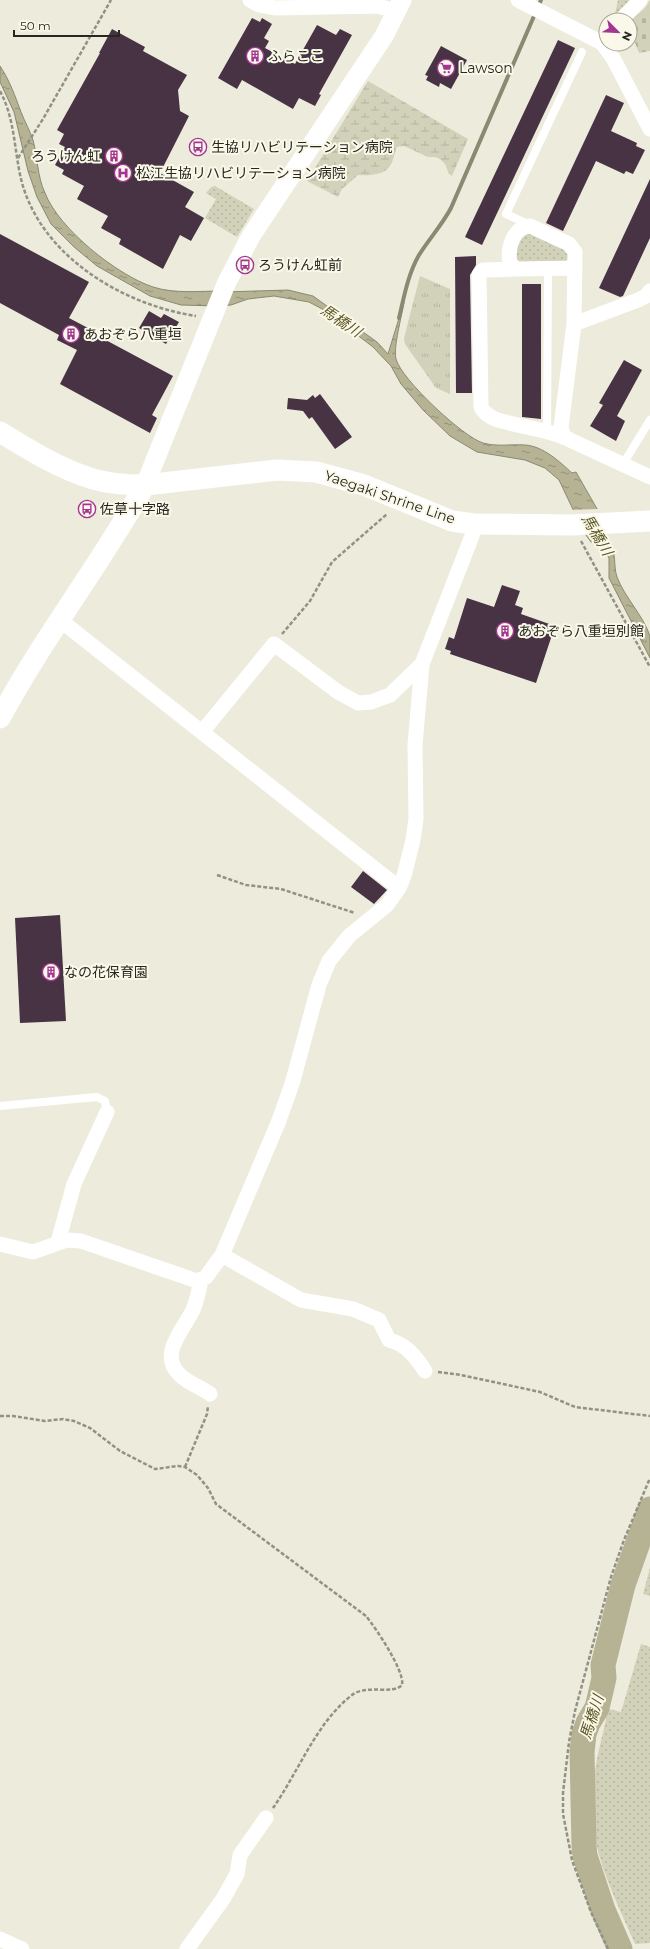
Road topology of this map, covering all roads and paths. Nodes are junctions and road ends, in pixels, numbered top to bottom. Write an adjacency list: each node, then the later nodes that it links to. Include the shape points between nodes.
1 (110, 0): 12 (path)
2 (250, 0): 5 (street, via 259,5 275,8)
3 (518, 0): 7 (street)
4 (640, 0): 6 (street)
5 (400, 5): 18 (street, via 384,36 251,236)
6 (629, 12)
7 (598, 37)
8 (582, 52): 13 (lane, via 506,214)
9 (610, 52): 11 (street)
10 (0, 91): 12 (path, via 11,121)
11 (650, 129)
12 (18, 157): 18 (path, via 21,179 35,216 78,265 113,287 158,308 176,313)
13 (534, 227): 15 (street, via 571,246 575,252); 16 (street, via 521,228 512,242 509,260 511,266)
14 (548, 268): 15 (street); 16 (street); 21 (lane)
15 (575, 268): 19 (street)
16 (516, 269): 21 (street, via 483,270 479,275 481,407 495,419)
17 (650, 291): 19 (street, via 638,300)
18 (213, 315): 26 (street)
19 (574, 324): 23 (street, via 561,427)
20 (650, 420): 24 (lane)
21 (547, 430): 23 (street)
22 (0, 432): 26 (main road, Yaegaki Shrine Line, via 62,467 93,479 125,485)
23 (566, 438): 24 (street)
24 (623, 464): 25 (street)
25 (650, 477)
26 (145, 485): 33 (main road, Yaegaki Shrine Line, via 277,470 316,472 364,485 452,520); 35 (main road)
27 (169, 500): 28 (path)
28 (147, 509)
29 (381, 510): 30 (path)
30 (387, 514): 31 (path); 36 (path, via 332,562 310,600)
31 (394, 516)
32 (650, 521): 34 (main road, Yaegaki Shrine Line)
33 (474, 524): 34 (main road, Yaegaki Shrine Line); 37 (street, via 472,536)
34 (573, 525): 38 (path)
35 (60, 620): 39 (main road); 40 (street)
36 (274, 644): 37 (street, via 338,692 358,703 371,702 390,695); 40 (street)
37 (422, 664): 42 (street, via 415,745 416,819 409,860)
38 (650, 667)
39 (0, 718)
40 (202, 732): 42 (street)
41 (217, 875): 43 (path, via 246,885 281,889)
42 (399, 888): 43 (street, via 387,904)
43 (370, 919): 48 (street, via 349,936 329,961 319,985 292,1084 278,1123)
44 (0, 1106): 45 (lane, via 97,1097 105,1101)
45 (107, 1112): 46 (street, via 74,1184)
46 (58, 1242): 47 (street, via 34,1252); 49 (street, via 81,1241)
47 (0, 1244)
48 (222, 1255): 49 (street); 50 (street, via 301,1300 353,1309 378,1320 389,1340 398,1342 416,1357)
49 (201, 1280): 51 (street, via 198,1296 172,1348 170,1360 180,1376)
50 (425, 1371): 53 (path, via 461,1375 540,1392 575,1407)
51 (210, 1394): 54 (path, via 207,1414)
52 (0, 1416): 54 (path, via 45,1421 63,1418 74,1421 90,1428 120,1451 155,1469)
53 (650, 1416)
54 (185, 1467): 56 (path, via 197,1475 208,1488 216,1504 366,1616 394,1659 403,1682 398,1688 368,1689 353,1694 326,1721 287,1788)
55 (650, 1478): 60 (path, via 624,1540 607,1592 575,1711 563,1793 563,1814 572,1860)
56 (266, 1818): 59 (street, via 240,1855 237,1874)
57 (0, 1939): 58 (street)
58 (22, 1949)
59 (187, 1949)
60 (608, 1949)

